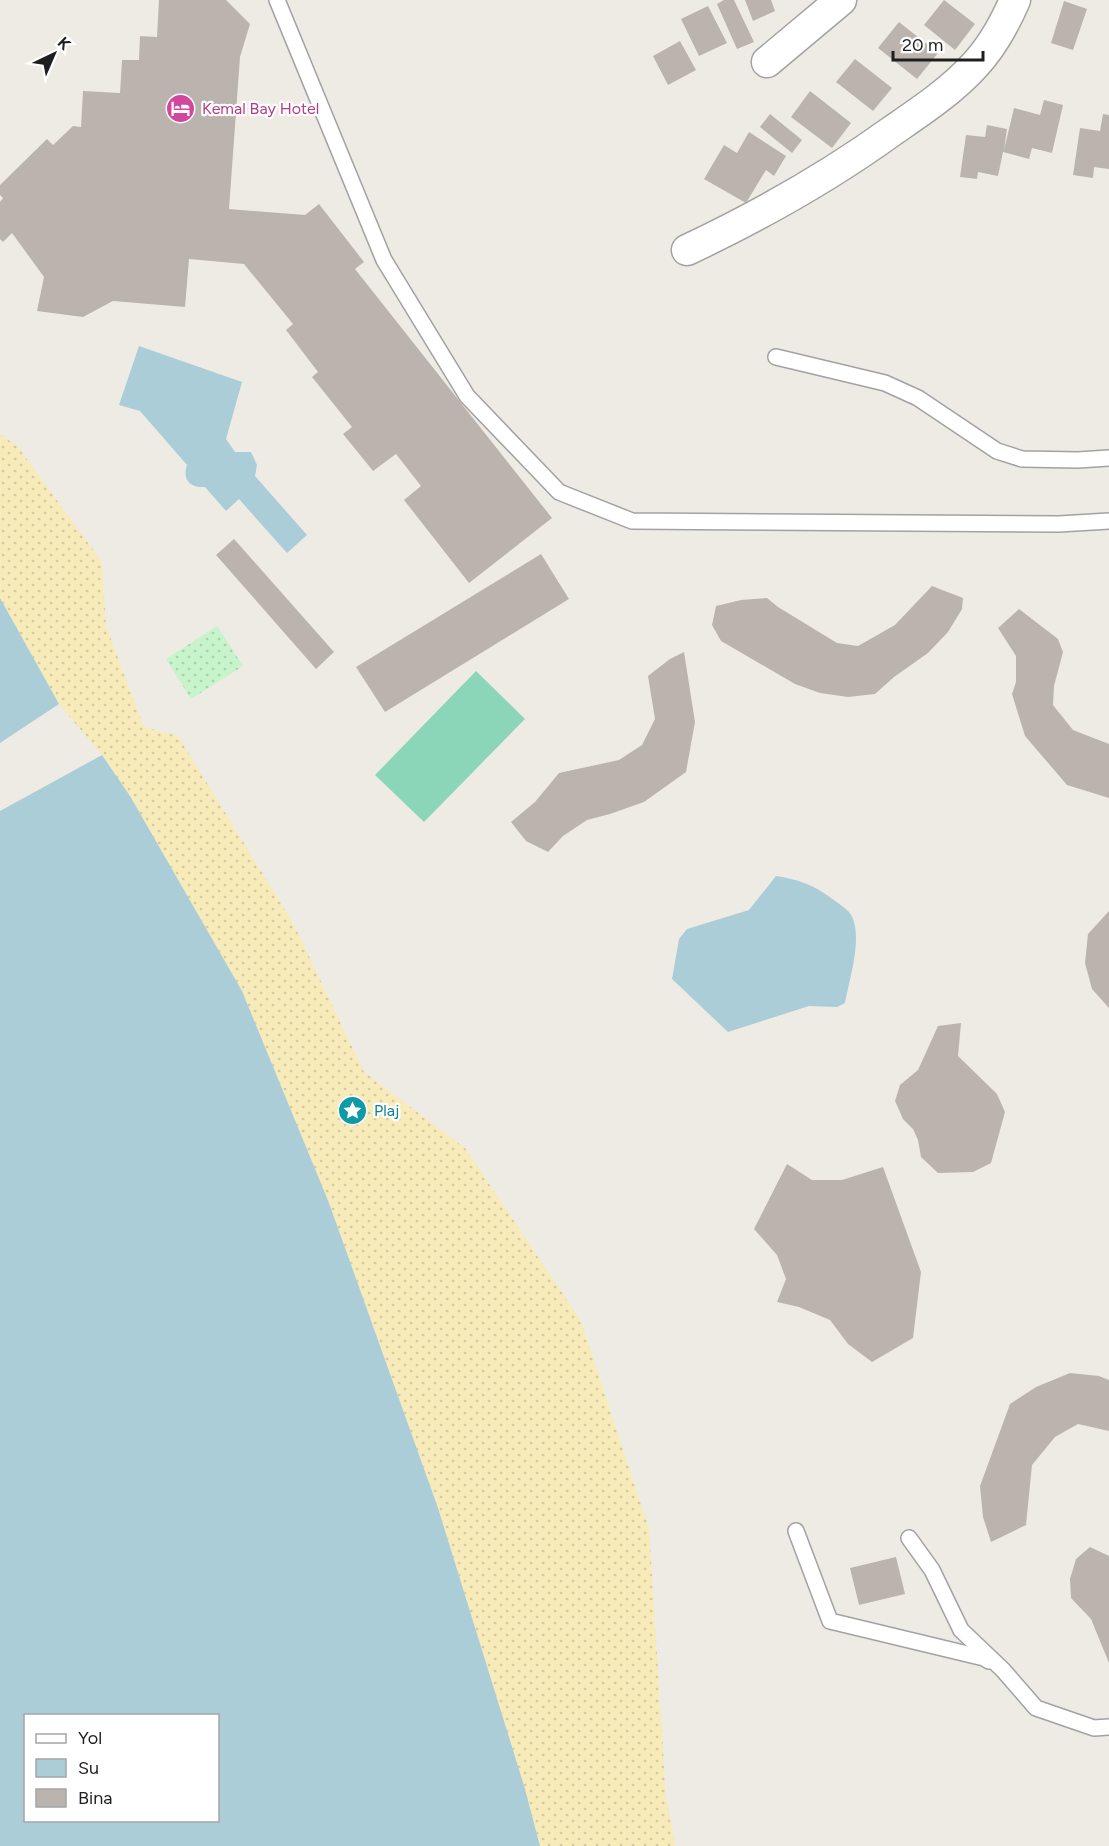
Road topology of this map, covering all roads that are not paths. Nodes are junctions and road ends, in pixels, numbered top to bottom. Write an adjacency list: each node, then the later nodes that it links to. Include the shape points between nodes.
1 (277, 0): 8 (lane, via 384,260 466,396 559,492 632,521)
2 (841, 0): 4 (street)
3 (1015, 0): 5 (street, via 975,65 926,108 793,196)
4 (767, 62)
5 (687, 250)
6 (776, 357): 7 (lane, via 885,383 918,398 997,451 1022,459)
7 (1109, 458)
8 (1109, 521)
9 (796, 1531): 11 (lane, via 830,1621 984,1658)
10 (909, 1538): 11 (lane, via 932,1570 961,1630)
11 (1003, 1670): 12 (lane, via 1036,1708 1094,1728)
12 (1109, 1727)

